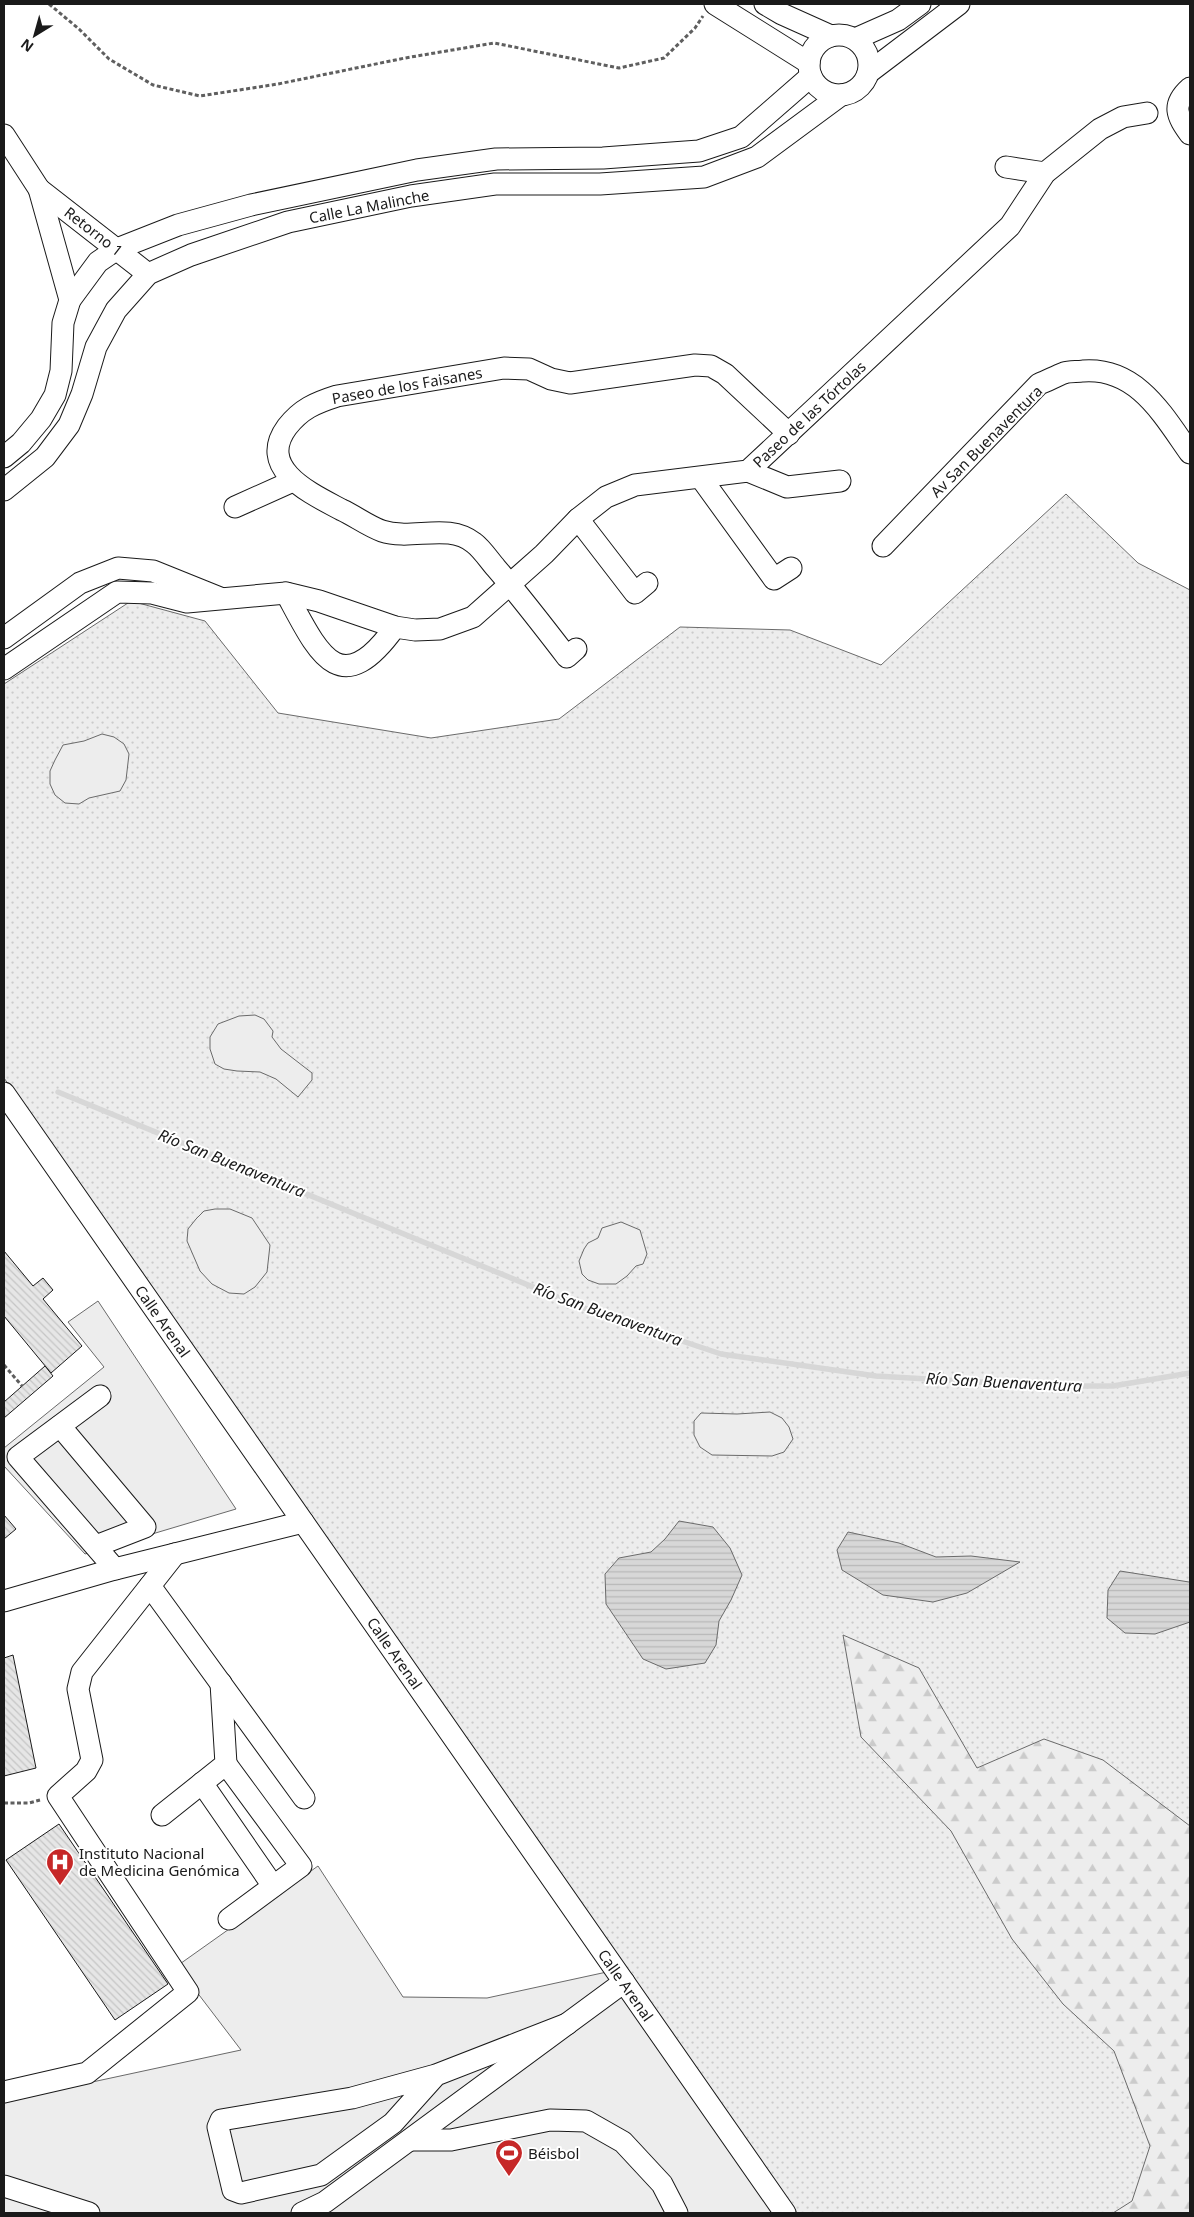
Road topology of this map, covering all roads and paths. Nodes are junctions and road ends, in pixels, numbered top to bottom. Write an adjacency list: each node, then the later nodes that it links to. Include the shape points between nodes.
1 (48, 4): 5 (path, via 109,59 153,85 200,96 494,44 619,68 664,58)
2 (765, 4): 6 (street)
3 (920, 4): 7 (street, via 898,20)
4 (959, 4): 9 (street)
5 (711, 8): 8 (street)
6 (831, 36): 7 (street, via 844,35); 8 (street, via 820,41 812,51)
7 (855, 39): 9 (street, via 869,60)
8 (810, 70): 11 (street, via 818,86 828,93); 18 (street, Calle La Malinche, via 741,137 699,151 603,158 496,159 416,170 178,224)
9 (868, 73): 11 (street, via 863,84 853,92)
10 (1190, 88): 13 (street, via 1177,110)
11 (841, 95): 19 (street, Calle La Malinche, via 757,157 704,177 600,184 495,184 411,196 279,225 191,255)
12 (1147, 113): 16 (street, Paseo de las Tórtolas, via 1123,117 1100,129)
13 (1190, 134)
14 (4, 135): 17 (street, Retorno 1)
15 (1006, 167): 16 (street)
16 (1045, 173): 21 (street, Paseo de las Tórtolas, via 1010,226)
17 (38, 189): 18 (street, Retorno 1); 20 (street, Retorno 1)
18 (117, 249): 19 (street, Retorno 1); 20 (street, Calle La Malinche, via 98,262)
19 (148, 274): 28 (street, Calle La Malinche, via 116,310 96,346 69,425 45,457)
20 (70, 300): 23 (street, Calle La Malinche, via 63,324 61,371 56,395 21,443)
21 (789, 434): 24 (street, Paseo de las Tórtolas); 26 (street, Paseo de los Faisanes, via 725,374 711,366 695,365 570,383 529,369 504,368 337,396 312,404 292,420 282,434 277,453 283,470)
22 (1190, 453): 31 (street, Av San Buenaventura, via 1143,392 1120,376 1093,370 1066,373 1039,384)
23 (4, 457)
24 (748, 471): 25 (street, Paseo de las Tórtolas); 27 (street, via 787,487)
25 (701, 478): 30 (street, Paseo de las Tórtolas, via 635,485 606,497); 32 (street, via 774,579)
26 (293, 481): 29 (street); 34 (street, Paseo de los Faisanes, via 382,531 410,535 444,532 459,535 474,543)
27 (840, 481)
28 (4, 490)
29 (235, 507)
30 (578, 519): 33 (street, via 635,593); 34 (street, Paseo de las Tórtolas)
31 (883, 546)
32 (791, 568)
33 (647, 583)
34 (510, 584): 37 (street, Paseo de las Tórtolas, via 473,617 440,628 415,630); 39 (street, Paseo de los Faisanes, via 567,657)
35 (286, 593): 36 (street, Paseo de las Tórtolas); 37 (street, Paseo de las Tórtolas); 37 (street, via 313,642 324,657 339,666 351,667 365,661 381,647)
36 (220, 598): 38 (street, Paseo de las Tórtolas, via 153,571 118,568 80,583); 40 (street, Paseo de las Tórtolas, via 187,602 152,594 117,592)
37 (395, 627)
38 (4, 638)
39 (576, 649)
40 (4, 669)
41 (4, 1093): 46 (street, Calle Arenal)
42 (4, 1365): 43 (path)
43 (22, 1386)
44 (100, 1396): 45 (street)
45 (60, 1426): 47 (street, via 18,1457); 47 (street, via 145,1527)
46 (303, 1522): 48 (street); 61 (street, Calle Arenal)
47 (96, 1546): 49 (street)
48 (175, 1554): 49 (street); 50 (street)
49 (115, 1569): 51 (street)
50 (150, 1586): 52 (street); 55 (street, via 82,1672 78,1689 92,1760 86,1771)
51 (4, 1601)
52 (221, 1683): 53 (street); 56 (street)
53 (226, 1764): 54 (street); 59 (street, via 301,1866)
54 (202, 1783): 58 (street); 59 (street)
55 (58, 1796): 57 (path, via 29,1803); 64 (street, via 188,1992 87,2073)
56 (304, 1798)
57 (4, 1803)
58 (162, 1815)
59 (273, 1886): 60 (street)
60 (229, 1919)
61 (624, 1982): 62 (street); 70 (street, Calle Arenal)
62 (566, 2024): 63 (street); 65 (street)
63 (436, 2075): 63 (street, via 352,2098 221,2120 218,2127 233,2190 241,2193 321,2175 393,2123)
64 (4, 2092)
65 (410, 2140): 67 (street); 69 (street, via 451,2140 550,2120 586,2122 622,2142 662,2184)
66 (4, 2186): 68 (street)
67 (315, 2210)
68 (89, 2213)
69 (678, 2213)
70 (785, 2213)

